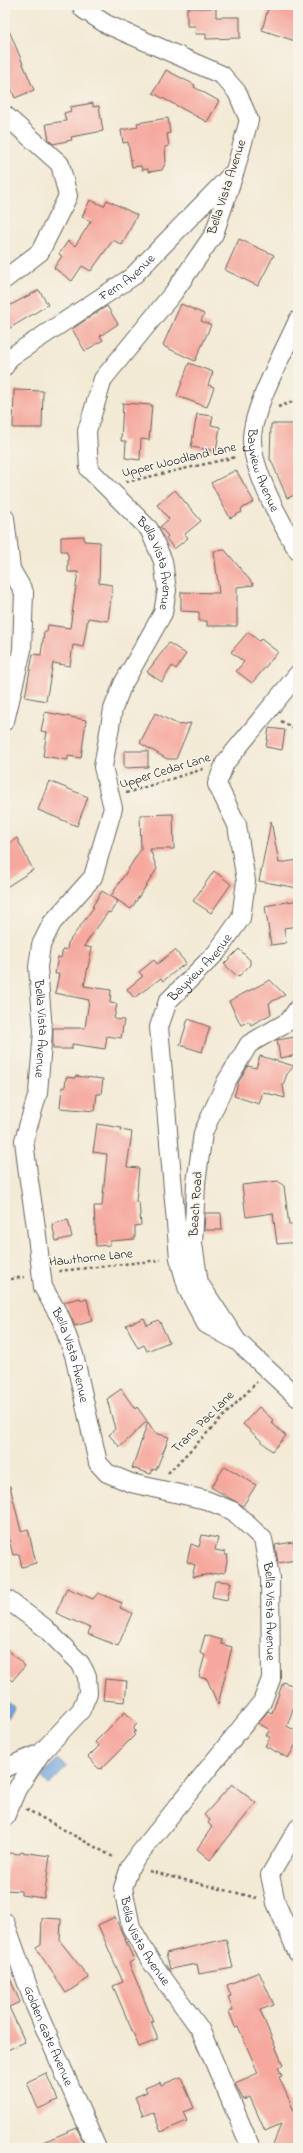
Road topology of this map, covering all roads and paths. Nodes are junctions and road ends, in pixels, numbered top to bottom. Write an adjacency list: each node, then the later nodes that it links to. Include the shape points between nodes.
1 (82, 5): 3 (street, Bella Vista Avenue, via 83,9 106,24 222,75 237,92 249,120)
2 (5, 115): 4 (street, via 60,164 68,196 40,252)
3 (235, 171): 6 (street, Fern Avenue, via 132,277 9,358); 8 (street, Bella Vista Avenue, via 214,234 174,292 103,379 87,431 88,469)
4 (5, 279)
5 (298, 320): 7 (street, Bayview Avenue, via 256,414 252,439)
6 (5, 366)
7 (254, 453): 8 (path, Upper Woodland Lane); 10 (street, Bayview Avenue, via 283,528)
8 (107, 486): 15 (street, Bella Vista Avenue, via 149,528 163,561 167,590 163,613 123,684 113,709 102,767)
9 (5, 518): 11 (street)
10 (298, 551)
11 (8, 564): 13 (street, via 24,592 22,650)
12 (298, 674): 14 (street, Bayview Avenue)
13 (5, 721)
14 (225, 763): 15 (path, Upper Cedar Lane); 17 (street, Bayview Avenue, via 218,784 237,825 246,881 241,918 216,953 168,1001 159,1027)
15 (110, 798): 18 (street, Bella Vista Avenue, via 113,808 93,877 52,923 41,945 38,967 43,1031 38,1093 24,1140)
16 (298, 1008): 20 (street, Beach Road, via 289,1021 249,1044 226,1082 203,1133 196,1183 193,1244 199,1283)
17 (179, 1258): 18 (path, Hawthorne Lane); 20 (street, Bayview Avenue, via 188,1290 206,1324)
18 (41, 1273): 19 (path, Hawthorne Lane); 23 (street, Bella Vista Avenue, via 43,1288 61,1319 74,1355 98,1463 107,1474)
19 (5, 1280)
20 (237, 1341): 21 (street, Beach Road)
21 (268, 1370): 22 (street, Beach Road); 23 (path, Trans Pac Lane)
22 (298, 1398)
23 (152, 1488): 32 (street, Bella Vista Avenue, via 206,1500 233,1511 263,1540 270,1577 271,1679 262,1702 140,1853 130,1867 123,1888 131,1927 150,1960 200,2029)
24 (5, 1598): 25 (street, via 44,1627 80,1663 87,1676 88,1693 81,1710)
25 (41, 1753): 26 (street); 27 (street, via 17,1789)
26 (5, 1768)
27 (5, 1817)
28 (298, 1828): 30 (street, via 270,1874 276,1903)
29 (5, 1922): 31 (street, Golden Gate Avenue, via 35,2006)
30 (298, 1954)
31 (97, 2148)
32 (251, 2148)

